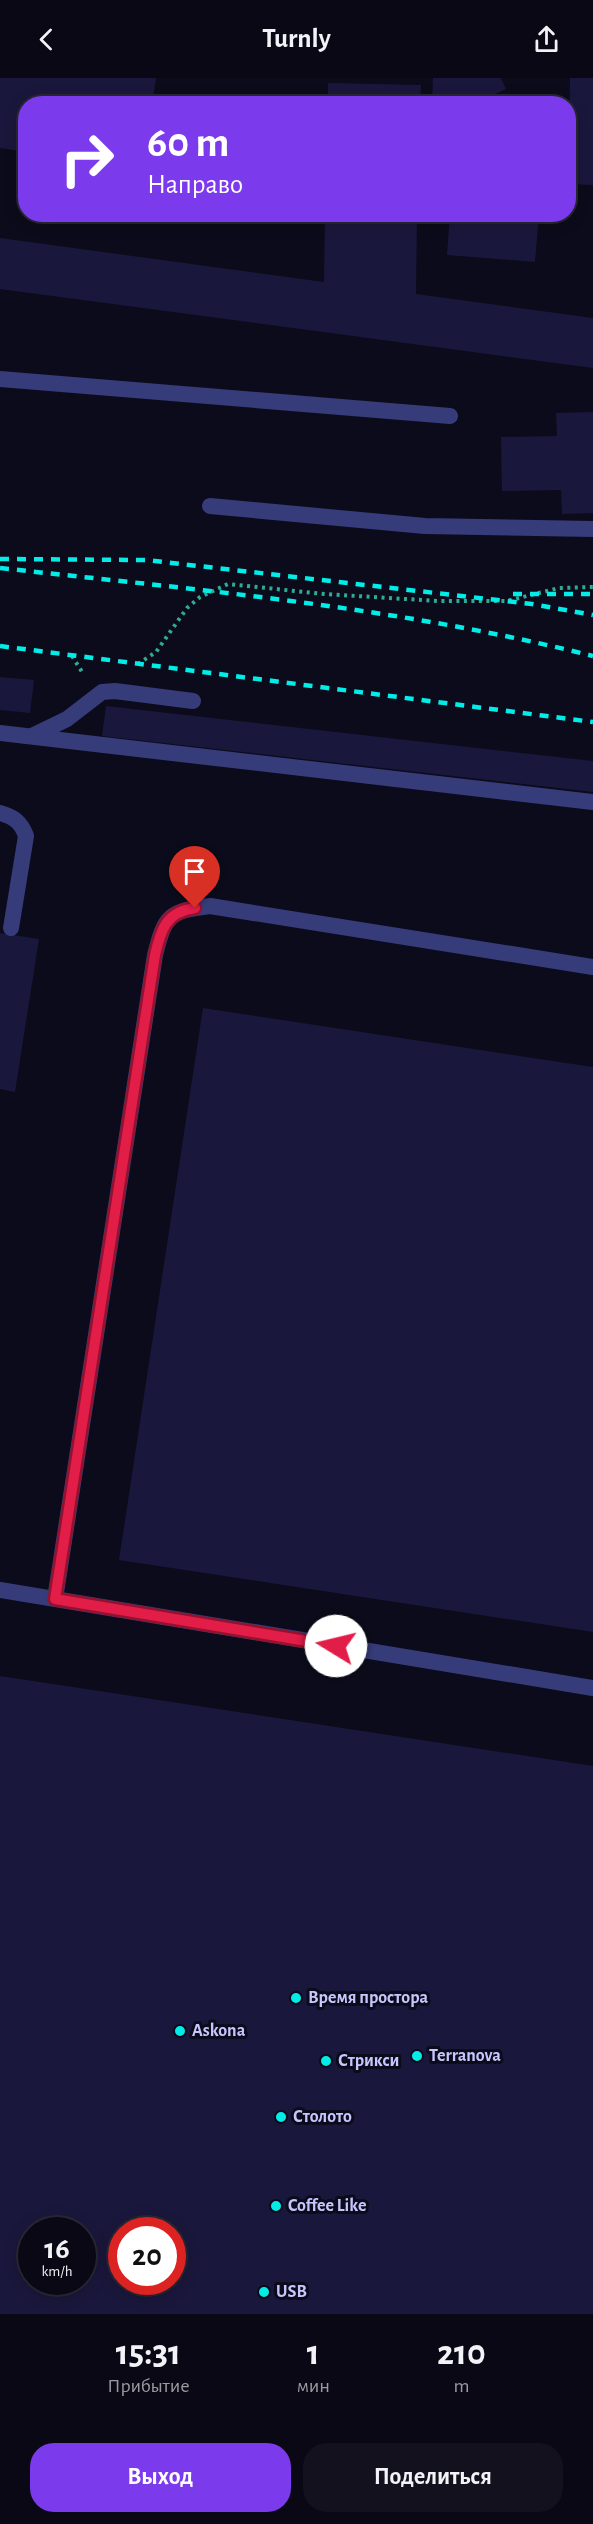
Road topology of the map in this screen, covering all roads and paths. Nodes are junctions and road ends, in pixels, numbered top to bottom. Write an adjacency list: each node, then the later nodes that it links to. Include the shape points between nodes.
1 (0, 379): 2 (lane)
2 (450, 416)
3 (210, 506): 4 (lane, via 425,526)
4 (593, 529)
5 (593, 587): 6 (path, via 559,588 507,601 438,601 228,584 187,608 156,652)
6 (138, 664)
7 (194, 701): 9 (lane, via 102,692 67,719)
8 (0, 733): 9 (lane)
9 (32, 737): 10 (lane)
10 (593, 802)
11 (0, 813): 12 (lane, via 13,817 26,836)
12 (11, 928)
13 (593, 967): 15 (lane, via 210,906 180,910 162,928)
14 (0, 1590): 15 (lane)
15 (55, 1599): 16 (lane)
16 (593, 1688)

